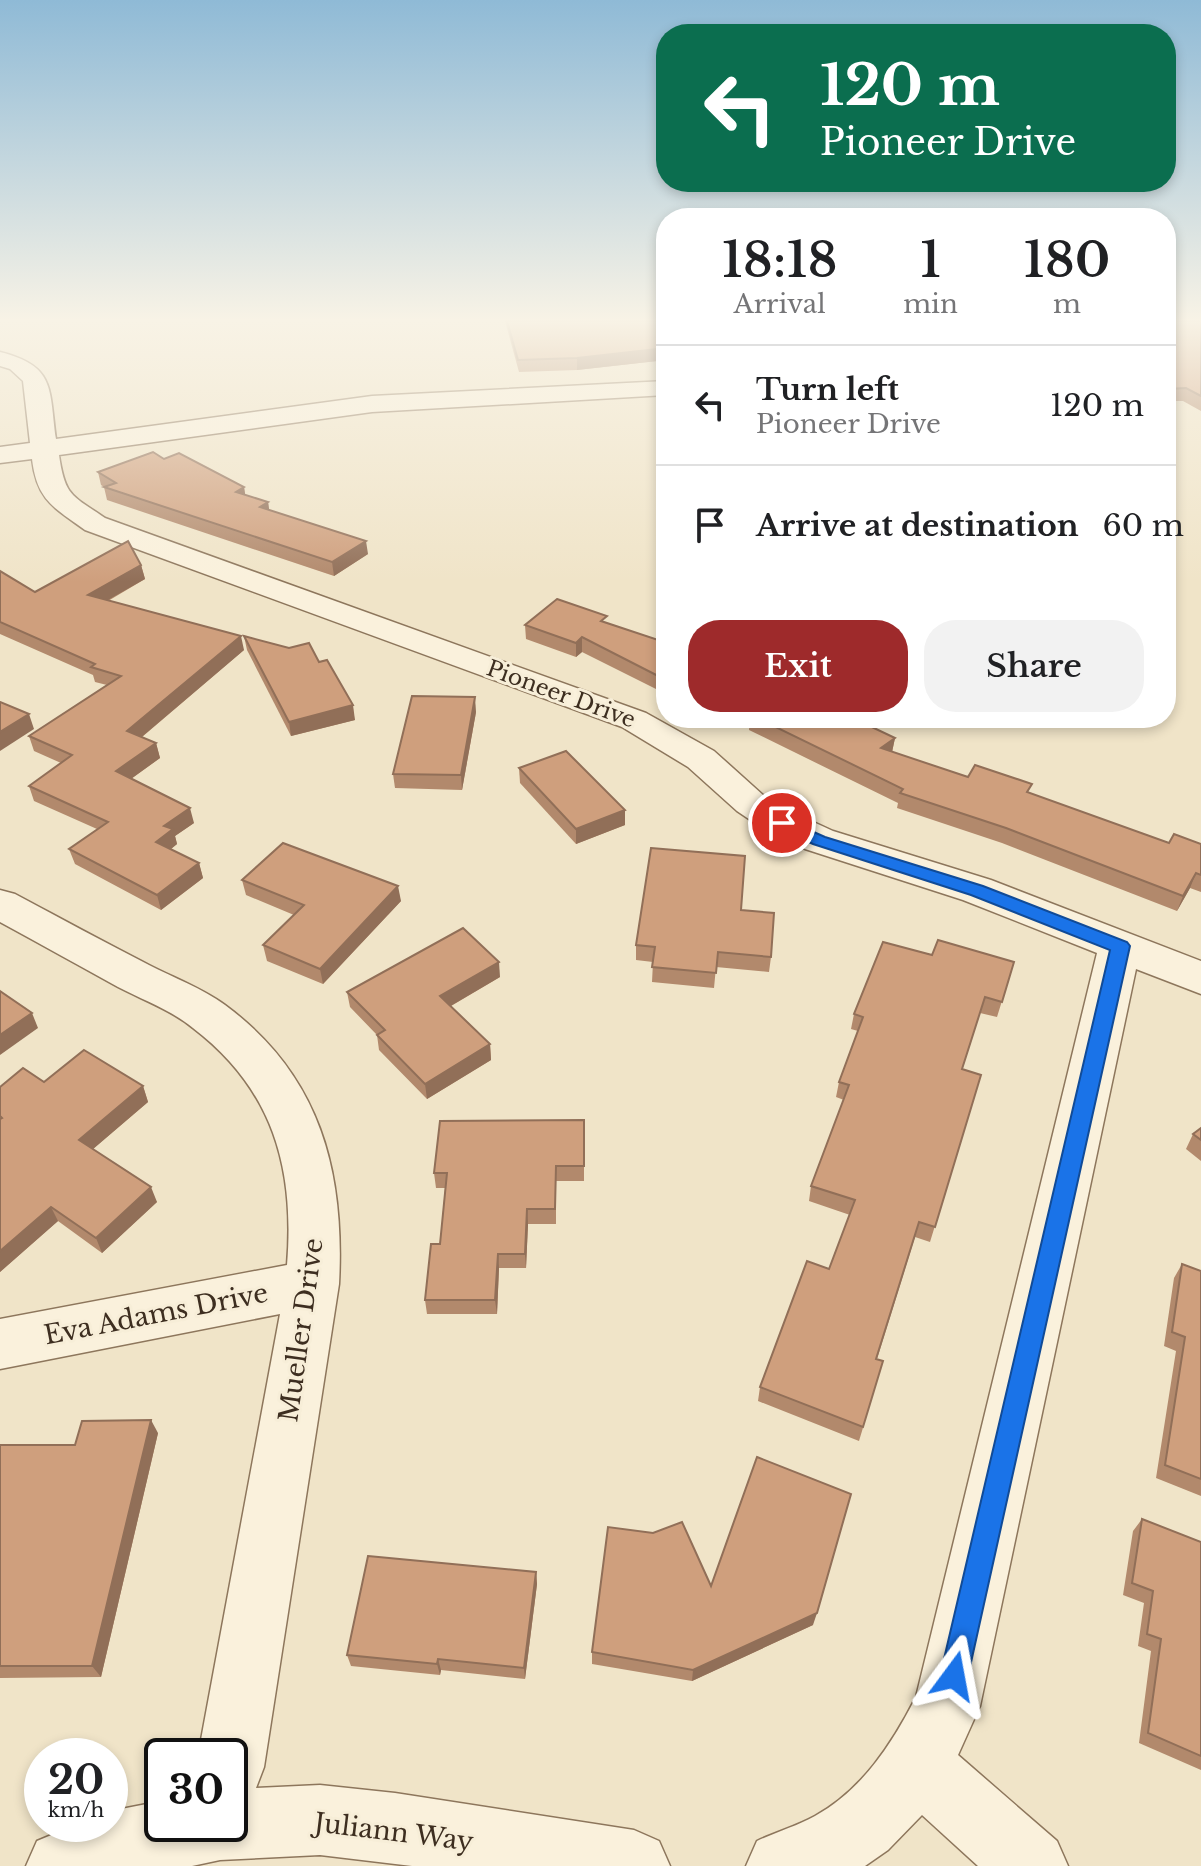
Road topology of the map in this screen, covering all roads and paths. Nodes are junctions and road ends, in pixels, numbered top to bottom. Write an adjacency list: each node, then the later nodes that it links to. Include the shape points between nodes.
1 (38, 408): 3 (street, Pioneer Drive)
2 (342, 408): 3 (street)
3 (43, 449): 4 (street); 6 (street, Pioneer Drive, via 49,483 58,498 95,524 634,720 701,759 750,803 794,829)
4 (0, 455)
5 (0, 904): 8 (street, Mueller Drive, via 206,1014 273,1080 299,1129 313,1183)
6 (1120, 946): 7 (street, Pioneer Drive); 11 (street, via 947,1706)
7 (1201, 978)
8 (312, 1284): 9 (street, Eva Adams Drive); 10 (street, Mueller Drive)
9 (0, 1344)
10 (235, 1738)
11 (918, 1766): 16 (street, via 895,1796 845,1838); 17 (street)
12 (248, 1823): 15 (street, Juliann Way, via 320,1820 395,1828)
13 (144, 1840): 14 (street, Juliann Way)
14 (62, 1866)
15 (634, 1866)
16 (782, 1866)
17 (1032, 1866)

